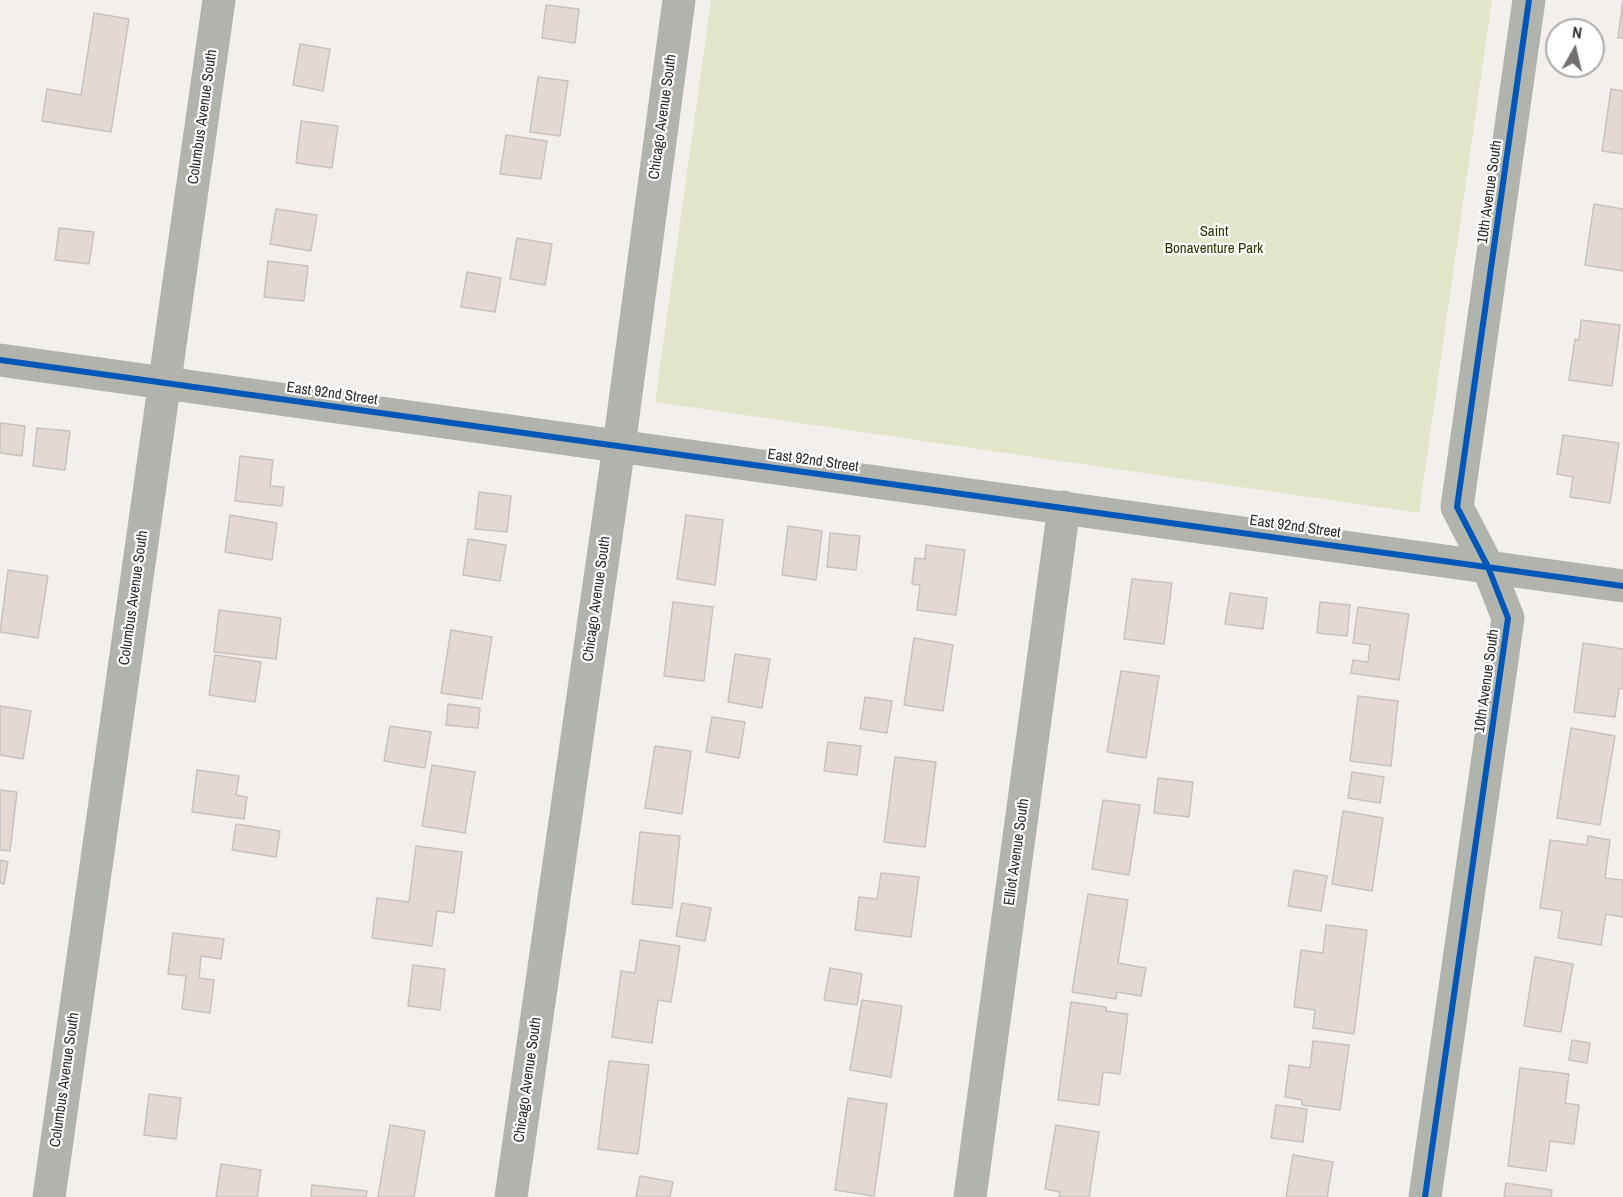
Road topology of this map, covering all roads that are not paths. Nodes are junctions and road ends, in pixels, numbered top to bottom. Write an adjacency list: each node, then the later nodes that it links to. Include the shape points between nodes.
1 (219, 0): 5 (street, Columbus Avenue South)
2 (679, 0): 6 (street, Chicago Avenue South)
3 (1529, 0): 8 (street, 10th Avenue South, via 1457,507)
4 (0, 360): 5 (street, East 92nd Street)
5 (165, 383): 6 (street, East 92nd Street); 10 (street, Columbus Avenue South)
6 (619, 447): 7 (street, East 92nd Street); 11 (street, Chicago Avenue South)
7 (1064, 507): 8 (street, East 92nd Street); 12 (street, Elliot Avenue South)
8 (1488, 567): 9 (street, East 92nd Street); 13 (street, 10th Avenue South, via 1508,618)
9 (1623, 586)
10 (49, 1197)
11 (511, 1197)
12 (970, 1197)
13 (1425, 1197)

